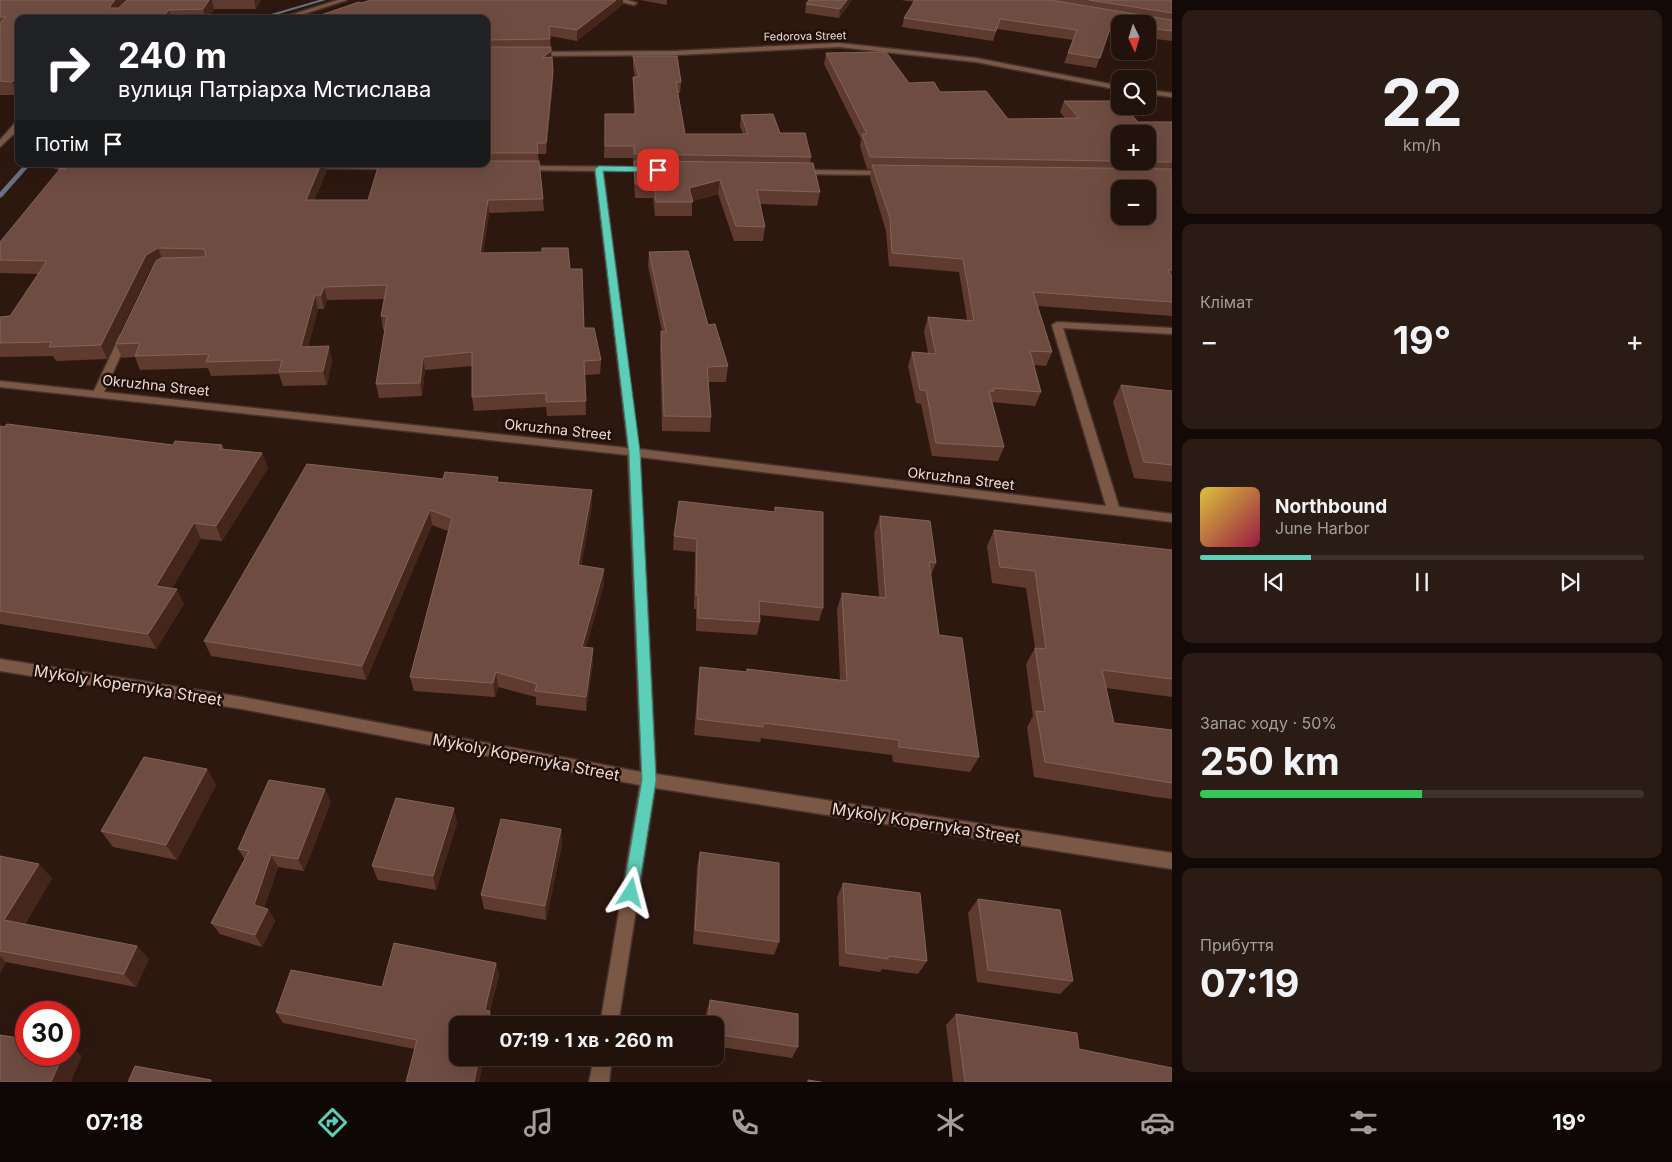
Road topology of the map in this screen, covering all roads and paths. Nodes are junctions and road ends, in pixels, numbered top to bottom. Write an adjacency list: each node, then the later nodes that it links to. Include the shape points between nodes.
1 (344, 0): 4 (street)
2 (616, 0): 3 (street)
3 (634, 3)
4 (294, 15)
5 (524, 54): 6 (street, Fedorova Street, via 676,53 839,45 976,60)
6 (1111, 86)
7 (1156, 93): 8 (street)
8 (1172, 95)
9 (15, 128): 10 (street)
10 (0, 145)
11 (62, 167): 12 (street)
12 (96, 168)
13 (510, 168): 14 (street)
14 (599, 169): 15 (street); 22 (street)
15 (658, 170)
16 (786, 172): 17 (street)
17 (895, 174)
18 (130, 324): 21 (street)
19 (1172, 331): 23 (street, via 1057,325)
20 (0, 384): 21 (street, Okruzhna Street)
21 (98, 394): 22 (street, Okruzhna Street)
22 (634, 452): 23 (street, Okruzhna Street); 26 (street)
23 (1114, 512): 24 (street, Okruzhna Street)
24 (1172, 518)
25 (0, 665): 26 (street, Mykoly Kopernyka Street, via 242,703)
26 (649, 780): 27 (street, Mykoly Kopernyka Street); 28 (street)
27 (1172, 861)
28 (610, 1016)
29 (602, 1066): 30 (street)
30 (599, 1082)

